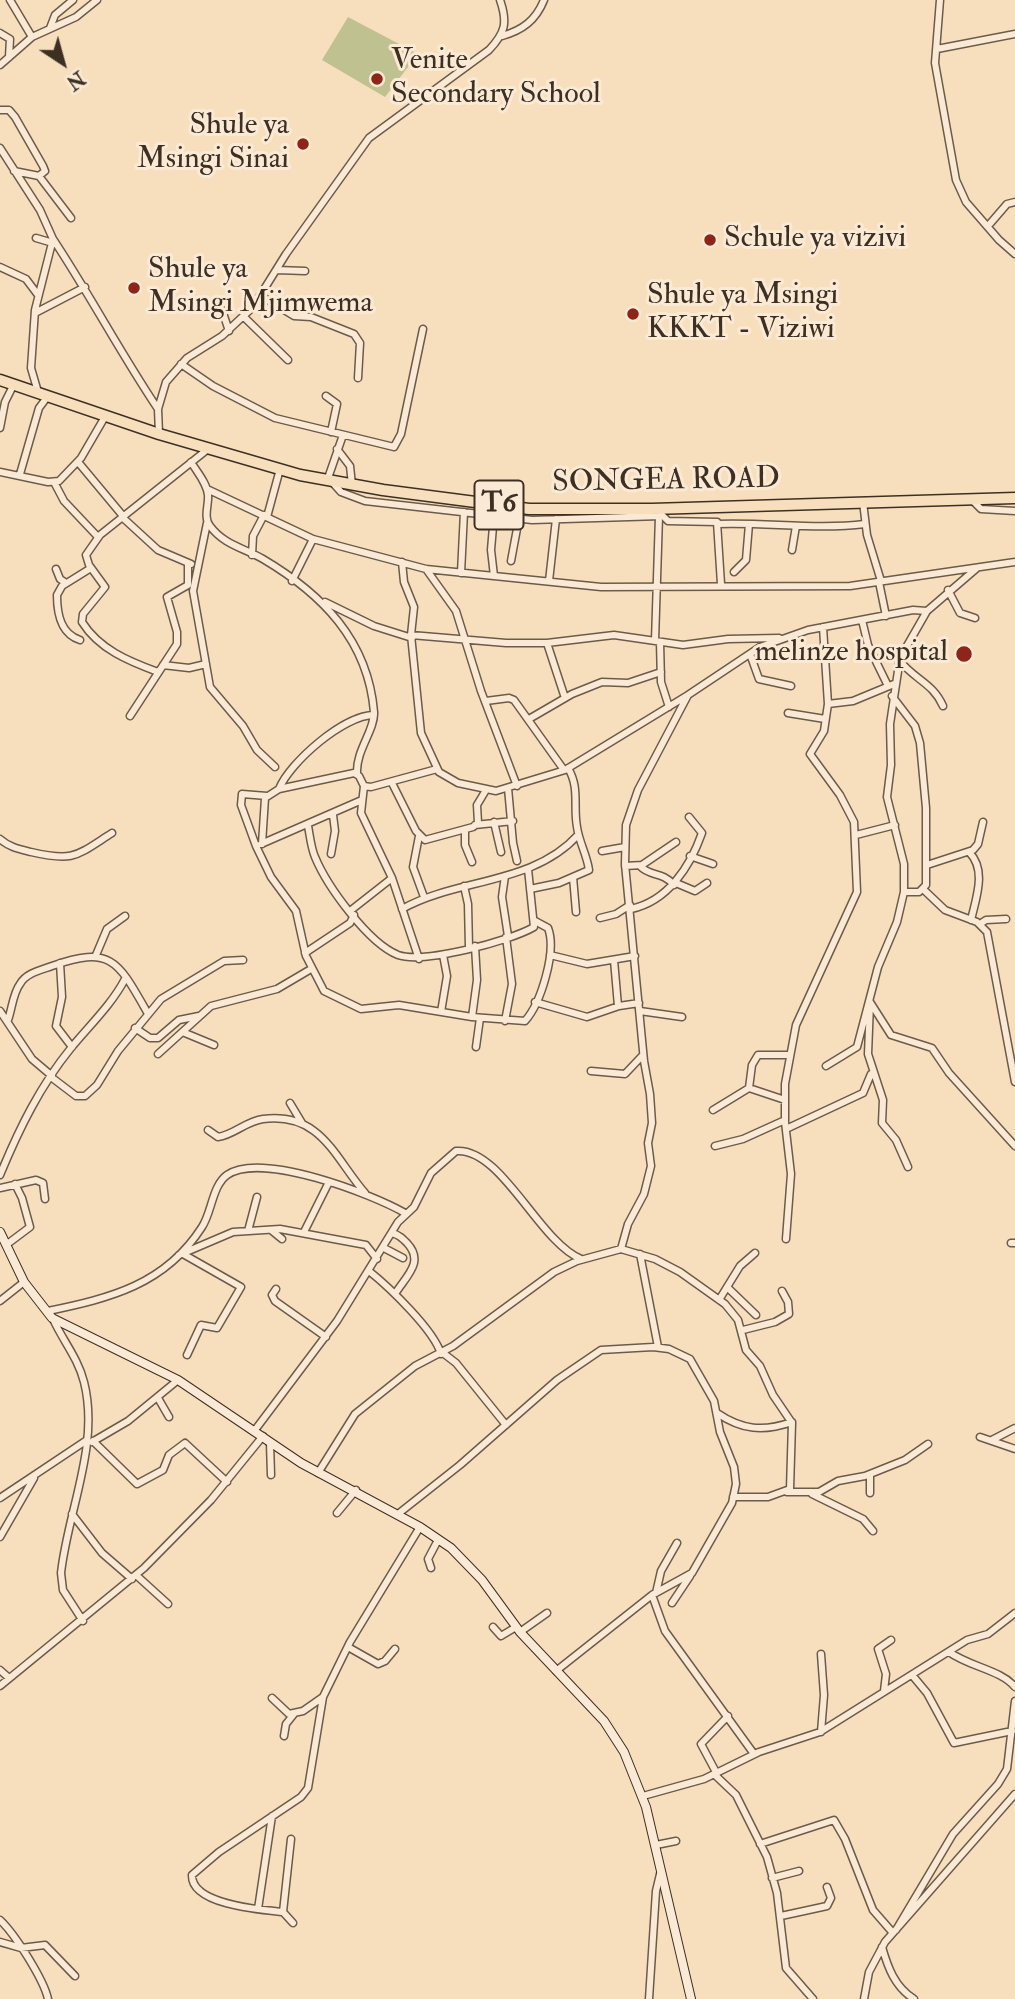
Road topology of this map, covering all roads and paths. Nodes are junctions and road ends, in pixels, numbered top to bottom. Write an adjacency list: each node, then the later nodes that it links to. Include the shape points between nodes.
1 (10, 0): 11 (street)
2 (73, 0): 7 (street, via 55,15)
3 (97, 0): 7 (street)
4 (500, 0): 10 (street, via 506,26)
5 (544, 0): 10 (street, via 533,19)
6 (940, 0): 12 (street)
7 (50, 28): 11 (street)
8 (0, 33): 13 (street, via 9,39)
9 (1015, 34): 12 (street)
10 (502, 36): 26 (street, via 369,138)
11 (32, 37): 13 (street)
12 (937, 49): 21 (street, via 956,180 965,202)
13 (9, 57): 14 (street)
14 (0, 65)
15 (0, 110): 18 (street, via 9,110 15,117 43,166 45,171)
16 (1, 153): 17 (street)
17 (14, 171): 18 (street); 23 (street, via 48,224)
18 (39, 176): 20 (street)
19 (1015, 202): 21 (street, via 1007,204)
20 (71, 218)
21 (988, 226): 24 (street)
22 (36, 238): 23 (street)
23 (53, 241): 28 (street); 29 (street)
24 (1015, 254)
25 (0, 267): 29 (street, via 26,279)
26 (277, 270): 27 (street); 30 (street)
27 (305, 271)
28 (85, 287): 32 (street); 43 (street)
29 (38, 295): 32 (street)
30 (261, 296): 33 (street); 38 (street, via 294,316 311,317 354,334 360,343)
31 (222, 310): 35 (street)
32 (35, 313): 41 (street, via 31,368)
33 (244, 317): 35 (street); 36 (street)
34 (423, 328): 48 (street, via 398,444 390,447)
35 (229, 331): 37 (street)
36 (288, 360)
37 (181, 364): 43 (street, via 166,382); 46 (street, via 275,418)
38 (358, 378)
39 (0, 380): 40 (highway, SONGEA ROAD / T6)
40 (14, 384): 41 (highway, SONGEA ROAD / T6); 45 (street)
41 (43, 394): 44 (highway, SONGEA ROAD / T6); 55 (street)
42 (326, 396): 46 (street, via 337,404)
43 (158, 410): 47 (street)
44 (106, 415): 47 (highway, SONGEA ROAD / T6); 51 (street)
45 (0, 428)
46 (331, 432): 48 (street)
47 (159, 434): 49 (highway, SONGEA ROAD / T6)
48 (343, 435): 50 (street)
49 (211, 447): 52 (street); 53 (highway, SONGEA ROAD / T6)
50 (337, 449): 56 (street); 58 (street, via 351,466)
51 (78, 462): 57 (street); 66 (street)
52 (191, 462): 59 (street); 66 (street)
53 (280, 469): 56 (highway, SONGEA ROAD / T6); 67 (street)
54 (0, 472): 55 (street)
55 (20, 474): 57 (street)
56 (329, 481): 58 (highway, SONGEA ROAD / T6); 64 (street, via 341,492 365,501)
57 (54, 482): 76 (street, via 64,501)
58 (352, 485): 65 (highway, SONGEA ROAD / T6, via 529,509)
59 (207, 489): 67 (street); 71 (street)
60 (969, 498): 61 (highway, SONGEA ROAD / T6); 62 (highway, SONGEA ROAD / T6); 63 (street, via 981,509)
61 (1015, 498)
62 (863, 502): 65 (highway, SONGEA ROAD / T6); 74 (street)
63 (1015, 511)
64 (464, 512): 68 (street); 90 (street)
65 (660, 513): 70 (street); 72 (street, via 668,521 714,519); 97 (street)
66 (122, 516): 76 (street); 83 (street, via 158,550)
67 (265, 516): 77 (street); 79 (street, via 253,536)
68 (495, 516): 69 (street); 91 (street, via 491,550)
69 (519, 518): 70 (street); 80 (street)
70 (556, 519): 93 (street)
71 (207, 521): 79 (street, via 232,546); 84 (street)
72 (718, 524): 73 (street); 96 (street)
73 (749, 524): 75 (street); 89 (street, via 746,560)
74 (865, 524): 75 (street); 94 (street)
75 (796, 526): 78 (street)
76 (98, 537): 86 (street, via 86,555)
77 (313, 540): 81 (street); 92 (street)
78 (792, 550)
79 (252, 555): 92 (street)
80 (511, 561)
81 (402, 562): 88 (street); 105 (street, via 414,607)
82 (1015, 562): 85 (street)
83 (188, 563): 84 (street); 114 (street, via 188,585 167,597 178,640)
84 (197, 564): 113 (street, via 193,591)
85 (977, 567): 94 (street); 98 (street)
86 (91, 568): 95 (street); 115 (street, via 105,587 81,617 88,631 119,656)
87 (56, 569): 95 (street)
88 (426, 569): 90 (street); 108 (street, via 451,601)
89 (734, 572)
90 (461, 573): 91 (street)
91 (495, 576): 93 (street)
92 (292, 581): 99 (street)
93 (550, 581): 97 (street, via 614,588)
94 (880, 582): 96 (street, via 802,588); 101 (street)
95 (66, 583): 107 (street, via 57,596 62,628)
96 (721, 584): 97 (street)
97 (655, 586): 109 (street)
98 (948, 590): 100 (street); 102 (street, via 960,613)
99 (320, 600): 105 (street, via 373,626); 127 (street, via 362,656)
100 (927, 611): 101 (street); 112 (street)
101 (886, 616): 103 (street)
102 (975, 618)
103 (862, 620): 104 (street); 117 (street, via 865,639)
104 (823, 627): 106 (street); 123 (street)
105 (412, 636): 108 (street); 132 (street, via 421,733)
106 (784, 638): 109 (street, via 683,645); 111 (street)
107 (80, 640)
108 (466, 641): 110 (street); 122 (street)
109 (657, 642): 110 (street, via 614,635); 116 (street)
110 (547, 643): 121 (street)
111 (750, 654): 118 (street, via 759,679); 119 (street)
112 (899, 660): 117 (street); 124 (street, via 934,689)
113 (206, 664): 114 (street, via 189,668); 131 (street, via 211,689)
114 (163, 665): 115 (street)
115 (158, 672): 128 (street)
116 (661, 672): 121 (street, via 628,683 602,682); 125 (street)
117 (891, 685): 120 (street); 123 (street, via 853,701)
118 (791, 686)
119 (688, 695): 125 (street); 159 (street, via 638,790 628,817)
120 (892, 696): 149 (street, via 887,797); 168 (street, via 915,726 920,743)
121 (565, 698): 129 (street)
122 (486, 701): 129 (street, via 509,698); 137 (street)
123 (828, 704): 130 (street)
124 (943, 706)
125 (669, 707): 133 (street)
126 (788, 713): 130 (street)
127 (374, 715): 134 (street, via 358,753); 139 (street, via 355,720 315,746 294,765)
128 (130, 716)
129 (529, 719): 133 (street)
130 (825, 719): 154 (street, via 810,754 840,795)
131 (275, 767)
132 (437, 769): 135 (street); 140 (street, via 458,783)
133 (566, 769): 137 (street); 153 (street, via 577,790 574,805)
134 (357, 773): 136 (street); 139 (street)
135 (392, 783): 136 (street); 155 (street)
136 (364, 786): 142 (street)
137 (517, 786): 138 (street)
138 (508, 788): 140 (street); 145 (street)
139 (279, 789): 141 (street)
140 (486, 790): 148 (street, via 479,797)
141 (267, 796): 158 (street); 158 (street, via 244,793 240,798)
142 (362, 800): 143 (street); 173 (street, via 366,827)
143 (333, 815): 150 (street); 163 (street)
144 (689, 817): 164 (street, via 702,832)
145 (513, 821): 146 (street); 165 (street)
146 (494, 822): 148 (street); 161 (street)
147 (983, 822): 162 (street, via 978,844)
148 (475, 825): 151 (street)
149 (895, 825): 154 (street); 180 (street, via 904,864)
150 (309, 826): 158 (street); 185 (street, via 313,855)
151 (465, 830): 155 (street, via 433,839); 166 (street)
152 (112, 833): 156 (street, via 76,856 60,859 13,848)
153 (579, 835): 171 (street); 174 (street, via 589,870)
154 (856, 835): 224 (street, via 857,892 803,1007)
155 (419, 836): 181 (street, via 413,867)
156 (0, 839)
157 (676, 842): 170 (street)
158 (259, 845): 194 (street, via 271,877 296,911)
159 (625, 846): 160 (street); 169 (street)
160 (602, 851)
161 (501, 852)
162 (969, 852): 168 (street); 189 (street, via 979,873)
163 (331, 854)
164 (690, 856): 167 (street); 175 (street)
165 (517, 861)
166 (472, 862)
167 (713, 864)
168 (927, 865): 179 (street)
169 (625, 866): 170 (street); 182 (street)
170 (640, 866): 175 (street)
171 (528, 869): 172 (street); 178 (street)
172 (505, 876): 177 (street); 192 (street, via 502,897)
173 (391, 877): 183 (street); 185 (street)
174 (573, 877): 178 (street); 184 (street)
175 (675, 884): 176 (street, via 695,891); 182 (street, via 652,903)
176 (707, 884)
177 (464, 886): 181 (street); 193 (street)
178 (530, 889): 190 (street)
179 (924, 890): 180 (street); 189 (street, via 945,910)
180 (904, 892): 206 (street)
181 (425, 897): 183 (street)
182 (630, 907): 187 (street); 198 (street)
183 (402, 909): 199 (street)
184 (576, 912)
185 (352, 913): 194 (street, via 350,923); 199 (street, via 394,953)
186 (125, 915): 195 (street, via 107,929)
187 (600, 918)
188 (1006, 919): 191 (street)
189 (971, 920): 191 (street)
190 (535, 921): 192 (street, via 529,930); 197 (street, via 548,928)
191 (979, 924): 229 (street, via 989,937)
192 (507, 937): 193 (street); 216 (street, via 512,984)
193 (472, 947): 196 (street); 214 (street, via 477,968)
194 (305, 953): 203 (street)
195 (96, 955): 202 (street); 204 (street, via 113,963)
196 (443, 955): 199 (street); 211 (street, via 447,984)
197 (550, 955): 201 (street, via 587,964); 205 (street)
198 (635, 956): 201 (street); 208 (street)
199 (419, 959)
200 (243, 960): 210 (street, via 233,958 216,965)
201 (614, 960): 207 (street)
202 (60, 963): 215 (street, via 20,983); 221 (street, via 62,997 56,1026)
203 (311, 969): 211 (street, via 324,991 360,1009 384,1004); 212 (street, via 277,989 211,1006)
204 (125, 979): 210 (street); 221 (street)
205 (535, 1002): 207 (street, via 587,1017); 216 (street, via 525,1021)
206 (870, 1002): 225 (street, via 857,1047); 226 (street); 239 (street, via 891,1035 932,1048)
207 (618, 1006): 208 (street)
208 (640, 1007): 213 (street); 223 (street)
209 (0, 1011): 215 (street)
210 (147, 1012): 217 (street)
211 (441, 1012): 214 (street)
212 (199, 1016): 217 (street, via 179,1020 158,1038); 218 (street)
213 (682, 1017)
214 (476, 1018): 216 (street); 220 (street)
215 (8, 1020): 228 (street, via 32,1059)
216 (505, 1021)
217 (135, 1028): 228 (street, via 85,1096 76,1096)
218 (185, 1033): 219 (street); 222 (street)
219 (214, 1045)
220 (475, 1046)
221 (72, 1047): 228 (street)
222 (158, 1054)
223 (643, 1055): 227 (street, via 625,1074); 258 (street, via 653,1123 648,1143 651,1166)
224 (790, 1055): 230 (street, via 758,1055); 231 (street)
225 (826, 1066)
226 (872, 1071): 236 (street, via 863,1093); 240 (street, via 883,1100 882,1123)
227 (591, 1072)
228 (51, 1077): 241 (street, via 23,1118)
229 (1015, 1082)
230 (749, 1088): 231 (street); 233 (street)
231 (785, 1100): 234 (street)
232 (290, 1103): 235 (street)
233 (713, 1110)
234 (785, 1119): 236 (street); 238 (street, via 743,1139)
235 (302, 1123): 237 (street, via 265,1118 218,1137); 245 (street, via 326,1140)
236 (786, 1129): 255 (street, via 791,1174)
237 (208, 1130)
238 (715, 1146)
239 (1015, 1146)
240 (908, 1167)
241 (0, 1175)
242 (329, 1182): 245 (street); 252 (street); 261 (street, via 270,1169 233,1172 220,1181 201,1228)
243 (15, 1184): 244 (street); 247 (street, via 41,1181); 256 (street, via 30,1227)
244 (0, 1188)
245 (367, 1195): 248 (street)
246 (257, 1196): 250 (street)
247 (45, 1199)
248 (405, 1213): 253 (street); 264 (street, via 414,1207 439,1164 456,1151 471,1153 490,1165 558,1247)
249 (271, 1230): 250 (street); 252 (street); 254 (street)
250 (248, 1231): 261 (street)
251 (0, 1232): 256 (street)
252 (304, 1232): 263 (street, via 366,1245)
253 (392, 1233): 257 (street); 270 (street, via 416,1256)
254 (282, 1239)
255 (786, 1239)
256 (6, 1245): 266 (street)
257 (384, 1248): 262 (street); 263 (street)
258 (621, 1249): 260 (street); 264 (street)
259 (755, 1253): 267 (street)
260 (640, 1254): 271 (street, via 680,1272); 277 (street)
261 (179, 1255): 273 (street, via 140,1286); 279 (street, via 241,1287 217,1328 201,1325)
262 (403, 1258)
263 (377, 1259): 265 (street)
264 (581, 1259): 278 (street, via 554,1272)
265 (369, 1271): 270 (street); 276 (street)
266 (24, 1282): 272 (street); 273 (street)
267 (727, 1287): 271 (street); 274 (street)
268 (275, 1289): 276 (street, via 275,1301)
269 (782, 1291): 275 (street, via 789,1314)
270 (395, 1294): 278 (street)
271 (719, 1300): 275 (street)
272 (0, 1301)
273 (50, 1314): 280 (street); 291 (street, via 84,1382)
274 (756, 1315)
275 (743, 1330): 284 (street, via 746,1350)
276 (326, 1337): 287 (street)
277 (658, 1347): 282 (street, via 690,1359 709,1388); 285 (street, via 601,1350 557,1380)
278 (442, 1353): 285 (street, via 456,1363); 295 (street, via 415,1366 355,1414)
279 (187, 1355)
280 (178, 1380): 281 (street); 287 (street)
281 (158, 1398): 283 (street); 291 (street, via 128,1422)
282 (717, 1413): 284 (street, via 750,1429); 304 (street, via 736,1475)
283 (169, 1417)
284 (792, 1422): 301 (street, via 793,1480)
285 (506, 1425): 308 (street)
286 (1015, 1428): 290 (street)
287 (255, 1430): 288 (street)
288 (263, 1436): 292 (street); 299 (street)
289 (980, 1437): 290 (street)
290 (992, 1440): 294 (street)
291 (89, 1442): 298 (street); 299 (street, via 137,1484 163,1470 169,1455 184,1443); 307 (street)
292 (270, 1443): 295 (street); 297 (street)
293 (928, 1444): 296 (street, via 913,1456)
294 (1015, 1449)
295 (318, 1472): 300 (street)
296 (870, 1474): 302 (street); 303 (street)
297 (271, 1475)
298 (35, 1477): 305 (street); 311 (street)
299 (226, 1482): 316 (street)
300 (356, 1490): 306 (street); 308 (street)
301 (787, 1492): 302 (street); 304 (street)
302 (810, 1493): 310 (street, via 863,1519)
303 (870, 1493)
304 (733, 1497): 315 (street)
305 (0, 1498)
306 (337, 1513)
307 (72, 1514): 316 (street, via 102,1553); 322 (street, via 61,1584)
308 (398, 1514): 309 (street)
309 (420, 1527): 312 (street); 326 (street)
310 (873, 1531)
311 (0, 1537)
312 (438, 1540): 314 (street, via 428,1559); 324 (street, via 482,1580)
313 (677, 1543): 317 (street, via 665,1561)
314 (431, 1569)
315 (692, 1573): 317 (street); 318 (street)
316 (134, 1577): 319 (street); 322 (street)
317 (654, 1594): 331 (street); 341 (street, via 666,1630)
318 (672, 1603)
319 (168, 1604)
320 (547, 1613): 324 (street)
321 (1015, 1613): 328 (street, via 988,1634)
322 (83, 1621): 333 (street)
323 (493, 1627): 324 (street, via 501,1636)
324 (518, 1629): 331 (street)
325 (891, 1640): 336 (street, via 877,1649 886,1674)
326 (348, 1647): 327 (street, via 378,1664); 337 (street)
327 (395, 1649)
328 (949, 1652): 332 (street); 335 (street, via 973,1667 1005,1675)
329 (821, 1654): 343 (street)
330 (0, 1670): 333 (street)
331 (556, 1671): 350 (street, via 615,1737)
332 (912, 1675): 336 (street); 342 (street, via 954,1743)
333 (9, 1678): 334 (street)
334 (0, 1686)
335 (1015, 1687)
336 (884, 1690): 343 (street)
337 (323, 1697): 340 (street); 353 (street, via 308,1788)
338 (272, 1698): 340 (street)
339 (1015, 1701): 342 (street)
340 (294, 1714): 344 (street)
341 (728, 1716): 345 (street); 347 (street, via 701,1744)
342 (1013, 1729): 367 (street, via 1002,1777 953,1833)
343 (821, 1732): 345 (street)
344 (284, 1736)
345 (754, 1754): 346 (street)
346 (734, 1765): 347 (street); 348 (street)
347 (716, 1774): 348 (street); 350 (street)
348 (728, 1786): 356 (street)
349 (1015, 1794): 352 (street)
350 (643, 1796): 357 (street)
351 (1015, 1802): 352 (street)
352 (1005, 1805): 367 (street)
353 (272, 1816): 362 (street); 362 (street, via 206,1861 191,1877 210,1897)
354 (291, 1839): 363 (street)
355 (676, 1841): 357 (street)
356 (760, 1844): 360 (street); 367 (street, via 834,1820 873,1910)
357 (656, 1845): 358 (street)
358 (662, 1868): 373 (street, via 656,1891); 374 (street)
359 (799, 1871): 360 (street)
360 (772, 1878): 364 (street)
361 (827, 1887): 364 (street, via 831,1898 827,1906)
362 (258, 1909): 363 (street)
363 (283, 1912): 366 (street)
364 (780, 1916): 375 (street, via 786,1968)
365 (0, 1920): 370 (street)
366 (293, 1923)
367 (894, 1931): 369 (street)
368 (0, 1942): 370 (street)
369 (883, 1947): 376 (street, via 869,1972); 377 (street, via 897,1984)
370 (21, 1948): 371 (street, via 45,1945); 372 (street)
371 (75, 1976)
372 (48, 1999)
373 (649, 1999)
374 (691, 1999)
375 (813, 1999)
376 (864, 1999)
377 (914, 1999)

